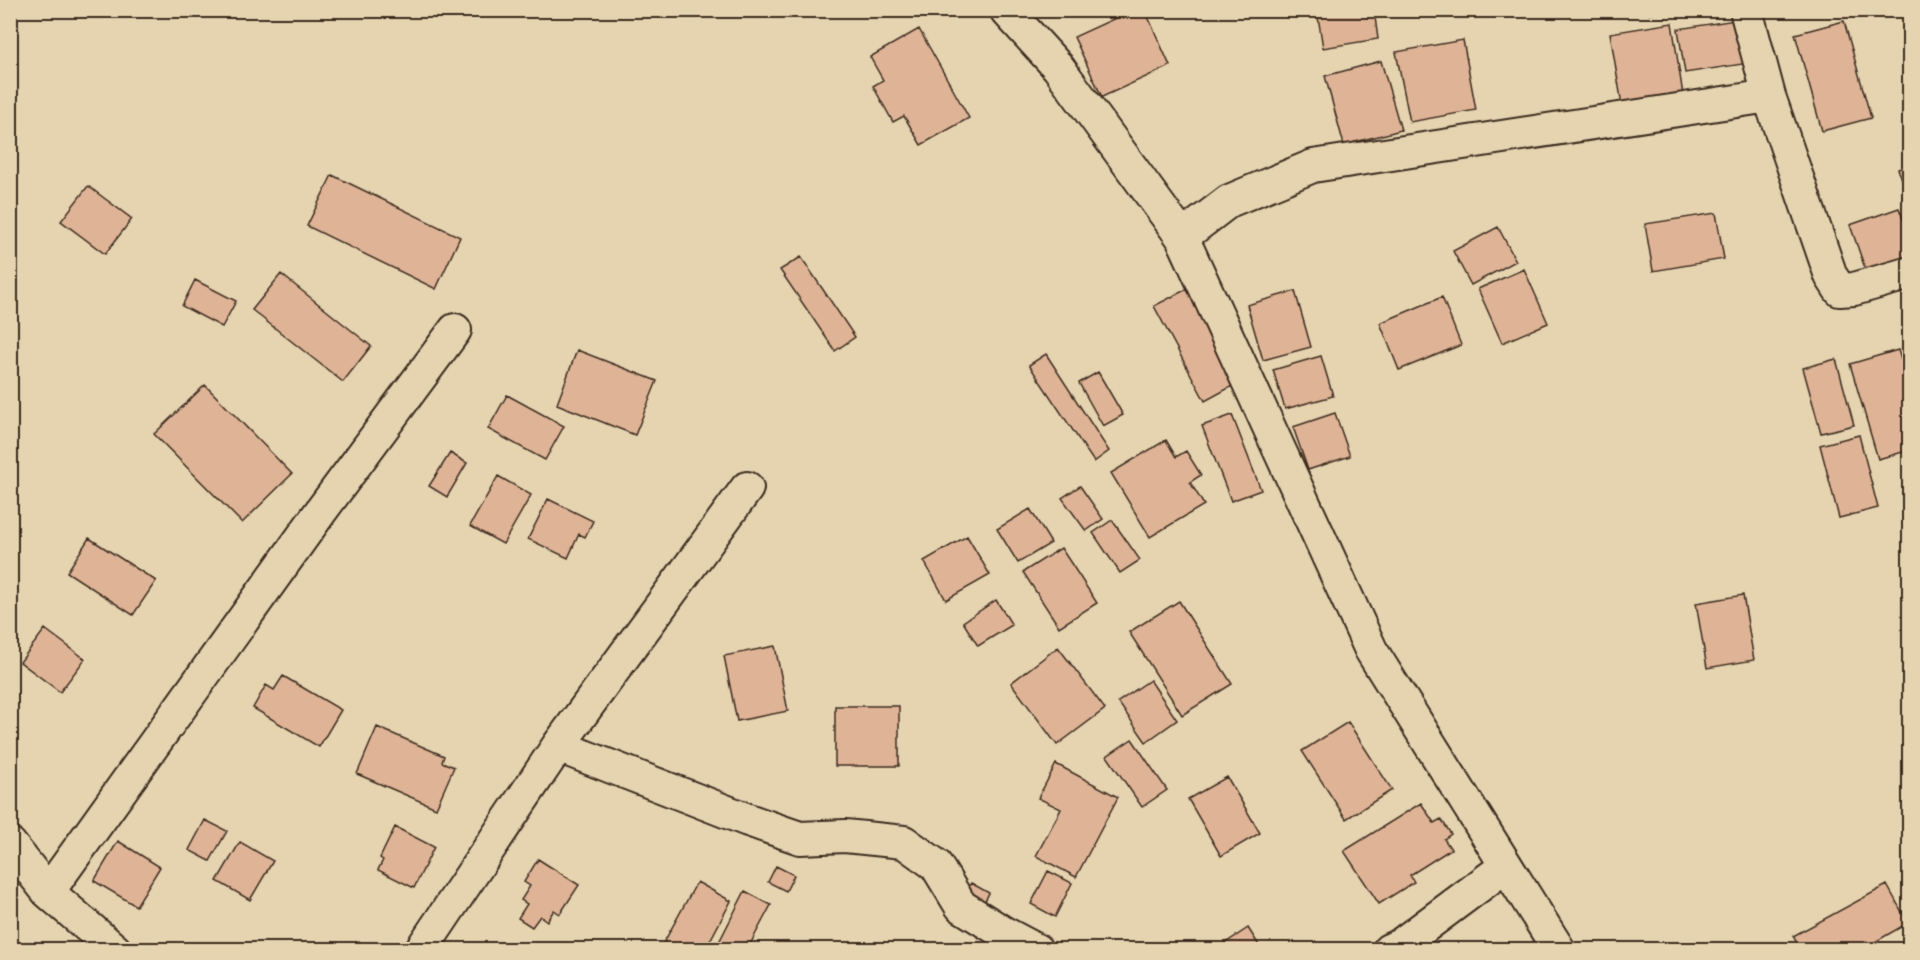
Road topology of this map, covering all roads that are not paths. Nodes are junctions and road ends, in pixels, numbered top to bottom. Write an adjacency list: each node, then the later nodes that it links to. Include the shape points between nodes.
1 (1006, 10): 4 (street, via 1058,67)
2 (1746, 10): 3 (street)
3 (1769, 96): 4 (street, via 1313,166 1229,201); 5 (street, via 1831,276 1840,290)
4 (1182, 237): 10 (street, via 1371,650)
5 (1910, 273)
6 (454, 330): 11 (street)
7 (747, 488): 8 (street)
8 (558, 746): 13 (street); 14 (street, via 800,838 845,836 904,842 936,866 961,906)
9 (10, 844): 11 (street)
10 (1506, 866): 15 (street); 16 (street)
11 (48, 892): 12 (street)
12 (115, 950)
13 (421, 950)
14 (1036, 950)
15 (1389, 950)
16 (1559, 950)

